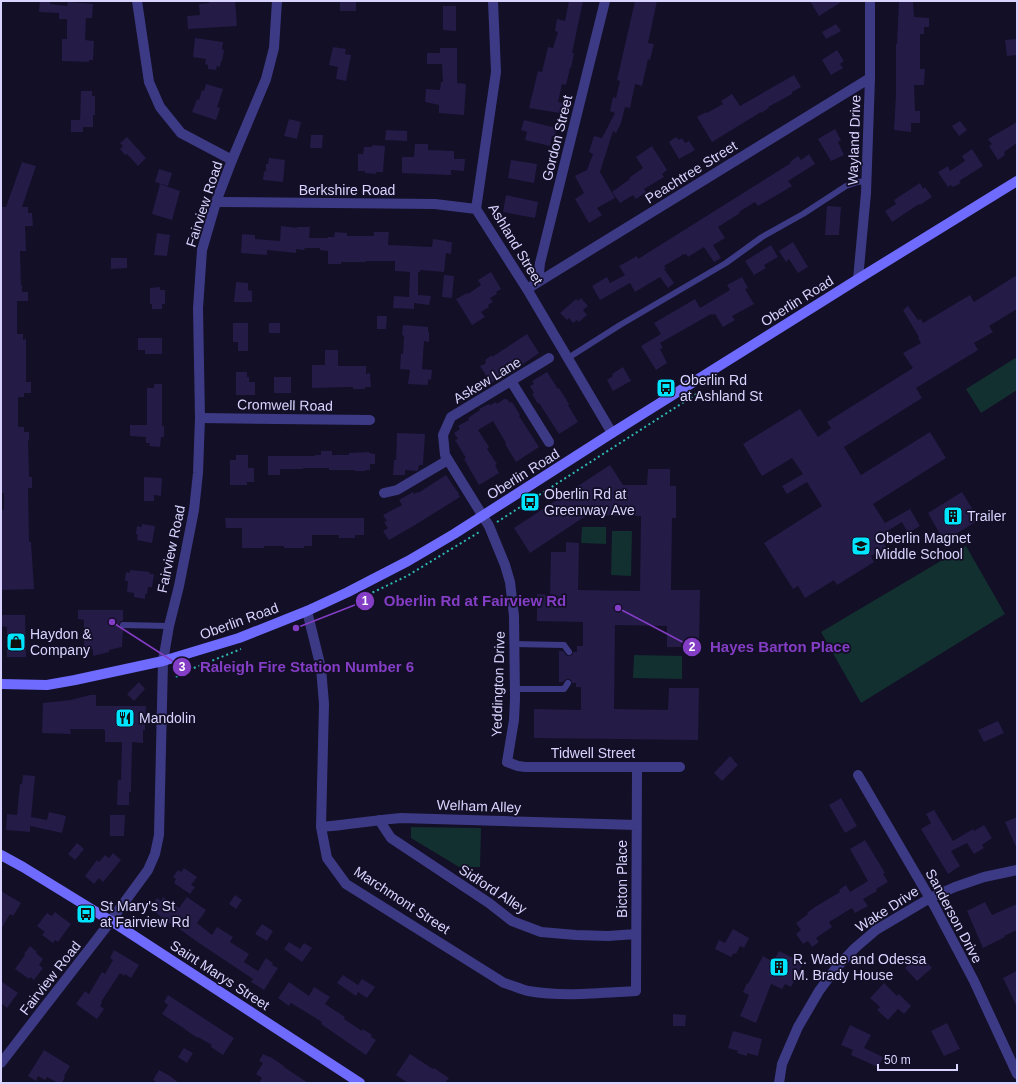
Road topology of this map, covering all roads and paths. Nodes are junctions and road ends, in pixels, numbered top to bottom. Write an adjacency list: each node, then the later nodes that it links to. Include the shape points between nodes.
1 (137, 1): 7 (street, via 149,82 160,108 181,133)
2 (277, 1): 7 (street, Fairview Road, via 274,48 266,79)
3 (493, 1): 11 (street, Ashland Street, via 496,72)
4 (605, 1): 13 (street, Gordon Street, via 540,264)
5 (870, 1): 6 (street, Wayland Drive)
6 (870, 78): 8 (street, Wayland Drive); 13 (street, Peachtree Street)
7 (232, 160): 10 (street, Fairview Road)
8 (866, 181): 12 (street, Wayland Drive); 16 (lane, via 846,186 762,237 726,263)
9 (1017, 181): 12 (main road, Oberlin Road)
10 (216, 202): 11 (street, Berkshire Road, via 435,204); 19 (street, Fairview Road, via 202,250 198,308)
11 (476, 209): 14 (street, Ashland Street)
12 (858, 279): 21 (main road, Oberlin Road)
13 (538, 282): 14 (street, Peachtree Street)
14 (527, 288): 16 (street, Ashland Street)
15 (549, 358): 17 (street, Askew Lane)
16 (568, 358): 21 (street, Ashland Street)
17 (511, 381): 22 (street); 23 (street, Askew Lane, via 451,418 443,435)
18 (698, 393): 26 (path)
19 (200, 418): 20 (street, Cromwell Road); 29 (street, Fairview Road, via 194,510)
20 (370, 420)
21 (612, 433): 25 (main road, Oberlin Road)
22 (549, 442)
23 (448, 460): 24 (street, via 397,490); 25 (street, Askew Lane)
24 (384, 492)
25 (483, 516): 27 (main road, Oberlin Road, via 408,562); 30 (street, Yeddington Drive, via 510,582)
26 (499, 520)
27 (307, 611): 32 (main road, Oberlin Road, via 239,638); 44 (street, Marchmont Street, via 321,668 324,704)
28 (123, 625): 29 (lane)
29 (168, 626): 32 (street, Fairview Road)
30 (514, 644): 31 (lane, via 564,645); 37 (street, Yeddington Drive)
31 (569, 652)
32 (163, 661): 36 (main road, Oberlin Road, via 47,685); 48 (street, Fairview Road, via 159,835 148,870)
33 (208, 662): 34 (path)
34 (176, 677)
35 (568, 683): 37 (lane, via 564,689)
36 (1, 684)
37 (514, 689): 38 (street, Yeddington Drive, via 514,720)
38 (507, 762): 39 (street, Tidwell Street, via 525,767)
39 (636, 767): 40 (street, Tidwell Street); 43 (street, Bicton Place)
40 (680, 767)
41 (858, 775): 47 (street, Sanderson Drive)
42 (379, 820): 43 (street, Welham Alley, via 402,818); 44 (street, Welham Alley); 49 (street, Sidford Alley, via 391,838 512,921 541,932 608,936)
43 (636, 825): 49 (street, Bicton Place)
44 (321, 827): 50 (street, Marchmont Street, via 327,858 346,884 504,983 526,990 554,994)
45 (1, 855): 48 (main road, Saint Marys Street)
46 (1017, 870): 47 (street, Wake Drive, via 984,877)
47 (930, 898): 52 (street, Sanderson Drive, via 974,981); 54 (street, Wake Drive, via 876,930 836,968 798,1027 782,1064)
48 (111, 921): 51 (street, Fairview Road); 53 (main road, Saint Marys Street)
49 (636, 934): 50 (street, Bicton Place)
50 (636, 991)
51 (1, 1063)
52 (1017, 1074)
53 (360, 1083)
54 (779, 1083)

